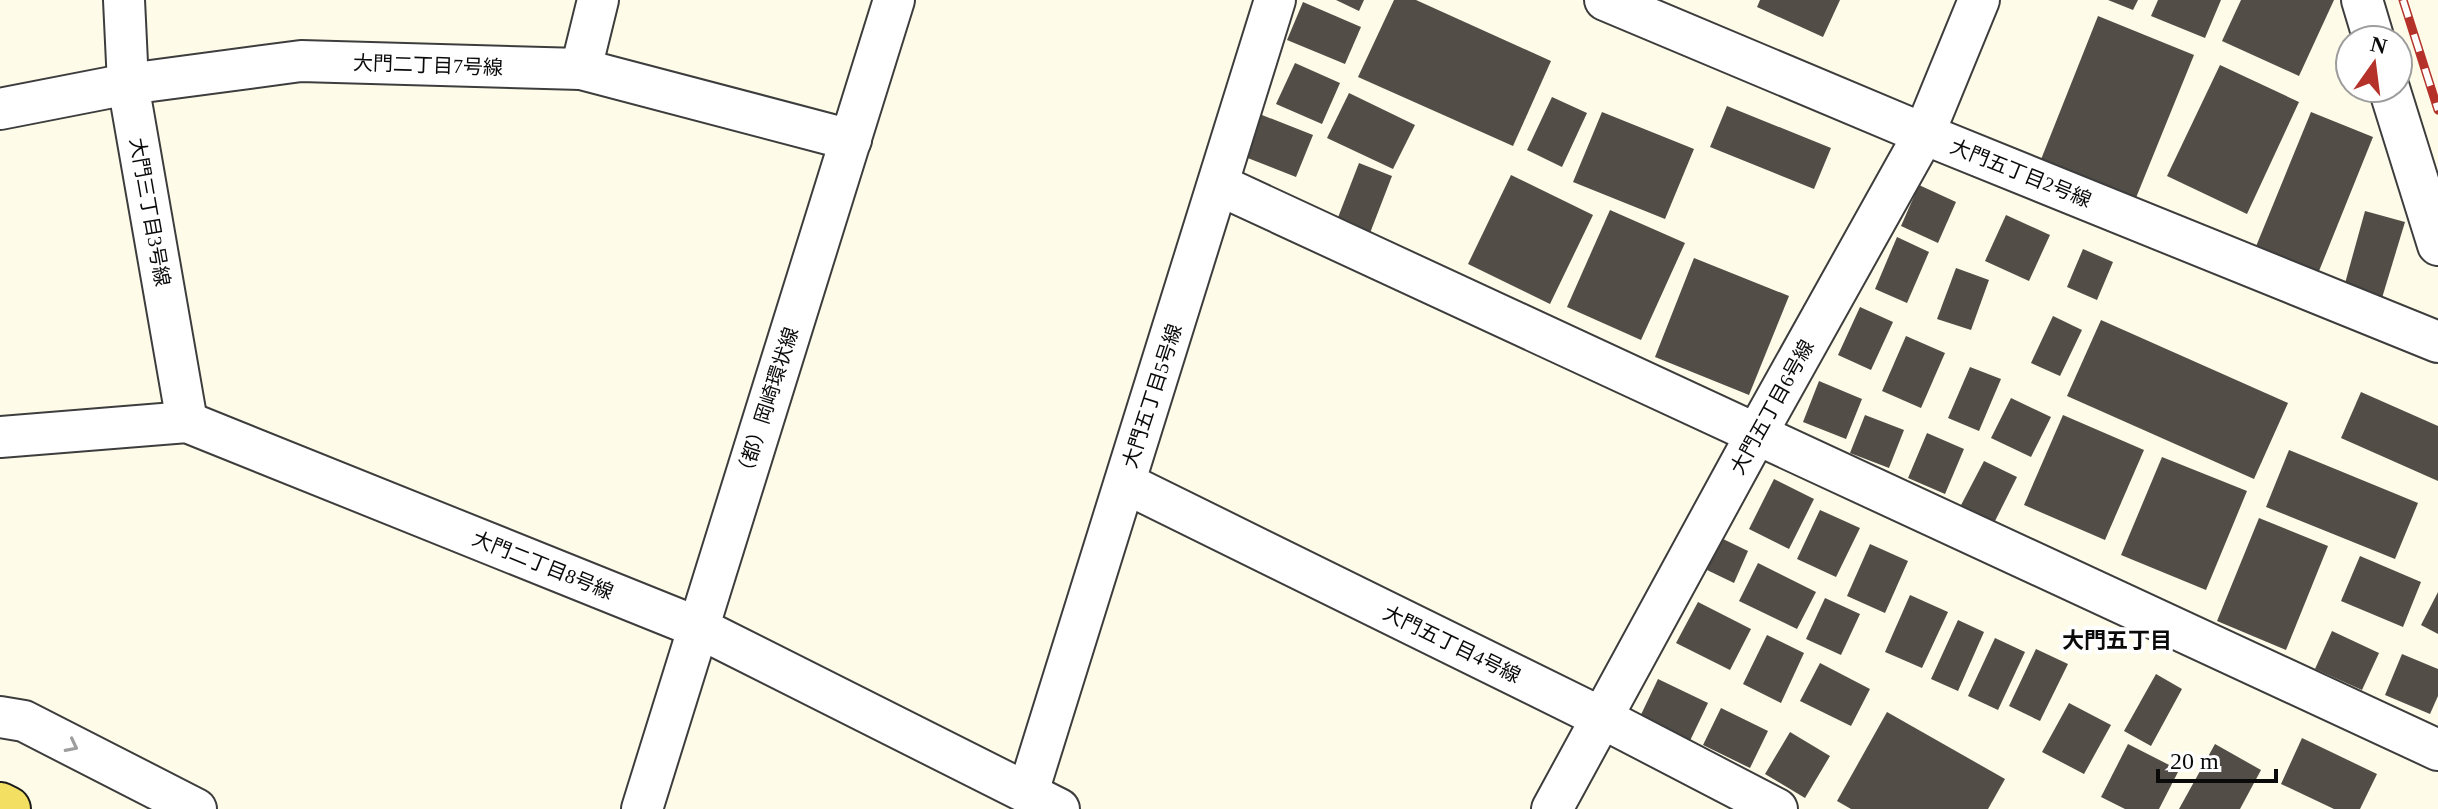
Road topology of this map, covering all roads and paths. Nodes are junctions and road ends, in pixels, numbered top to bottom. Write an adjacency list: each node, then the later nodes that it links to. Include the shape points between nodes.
1 (124, 0): 10 (street, 大門三丁目3号線)
2 (598, 0): 9 (street)
3 (894, 0): 14 (street, （都）岡崎環状線)
4 (1275, 0): 15 (street, 大門五丁目5号線)
5 (1605, 0): 13 (street, 大門五丁目2号線)
6 (1979, 0): 13 (street, 大門五丁目6号線)
7 (2362, 0): 8 (street)
8 (2369, 24)
9 (581, 69): 10 (street, 大門二丁目7号線, via 301,61); 14 (street, 大門二丁目7号線)
10 (128, 84): 12 (street, 大門二丁目7号線); 18 (street, 大門三丁目3号線)
11 (2394, 104): 16 (street)
12 (0, 109)
13 (1924, 134): 17 (street, 大門五丁目2号線); 19 (street, 大門五丁目6号線)
14 (851, 140): 22 (street, （都）岡崎環状線)
15 (1219, 185): 19 (street); 21 (street, 大門五丁目5号線)
16 (2438, 245)
17 (2438, 342)
18 (187, 422): 20 (street, 大門二丁目8号線); 22 (street, 大門二丁目8号線)
19 (1757, 433): 24 (street, 大門五丁目6号線); 25 (street)
20 (0, 437)
21 (1125, 483): 24 (street, 大門五丁目4号線); 26 (street, 大門五丁目5号線)
22 (697, 627): 26 (street, 大門二丁目8号線); 30 (street, （都）岡崎環状線)
23 (0, 717): 29 (street, one-way to 29, via 24,721)
24 (1602, 718): 31 (street, 大門五丁目6号線); 32 (street, 大門五丁目4号線)
25 (2438, 750)
26 (1044, 801)
27 (0, 805): 28 (main road)
28 (8, 809)
29 (196, 809)
30 (642, 809)
31 (1552, 809)
32 (1777, 809)

